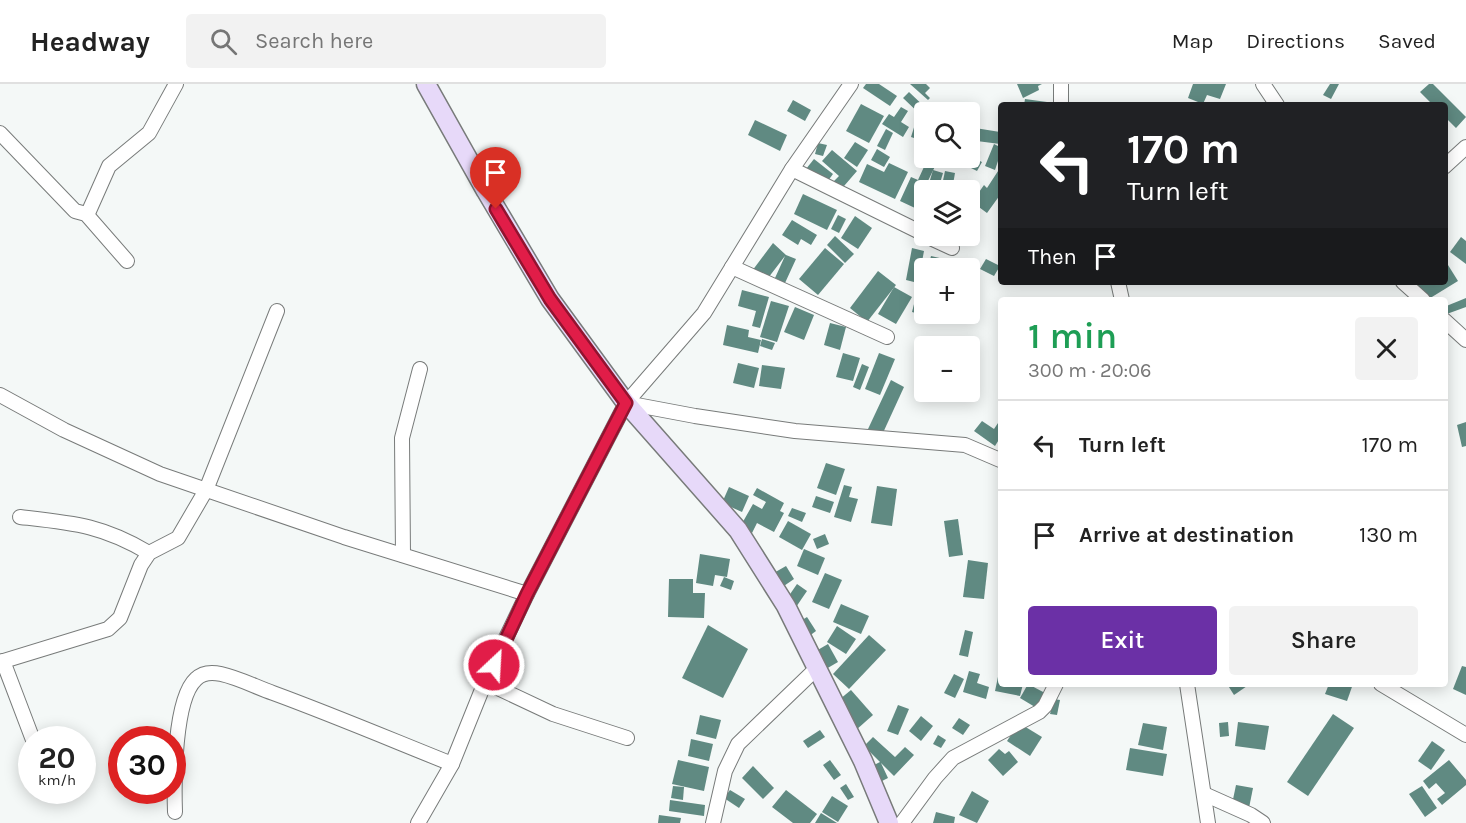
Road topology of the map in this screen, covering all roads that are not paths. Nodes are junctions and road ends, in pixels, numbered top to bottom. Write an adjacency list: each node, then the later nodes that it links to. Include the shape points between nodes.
1 (176, 84): 12 (street, via 148,134 109,166)
2 (426, 84): 26 (street, via 550,299)
3 (850, 84): 11 (street)
4 (1061, 84): 6 (street)
5 (1263, 84): 7 (street)
6 (1061, 102)
7 (1274, 102)
8 (0, 133): 12 (street, via 75,211)
9 (1466, 147): 10 (street)
10 (1448, 163)
11 (792, 169): 13 (street); 17 (street)
12 (86, 214): 16 (street)
13 (914, 230)
14 (948, 246): 15 (street)
15 (952, 248)
16 (127, 261)
17 (732, 267): 22 (street); 26 (street, via 704,313)
18 (1406, 285): 19 (street)
19 (1420, 297)
20 (277, 311): 28 (street)
21 (1448, 324): 23 (street)
22 (887, 337)
23 (1466, 340)
24 (420, 369): 31 (street, via 402,438)
25 (0, 395): 28 (street, via 64,430 160,474)
26 (626, 403): 27 (street, via 795,431 965,445); 32 (street); 34 (street, via 738,530 786,606)
27 (998, 459)
28 (206, 490): 30 (street, via 178,538); 31 (street)
29 (20, 517): 30 (street, via 96,528)
30 (149, 553): 33 (street, via 120,618 108,629)
31 (403, 555): 32 (street)
32 (527, 594): 35 (street)
33 (2, 662): 39 (street)
34 (818, 667): 46 (street, via 738,744 724,771); 47 (street)
35 (485, 682): 41 (street, via 553,714); 42 (street)
36 (1054, 687): 48 (street, via 1039,712 953,758)
37 (1187, 687): 43 (street)
38 (1386, 687): 40 (street)
39 (27, 726)
40 (1466, 735)
41 (627, 738)
42 (452, 764): 44 (street, via 222,674 206,672 186,692 177,742); 45 (street)
43 (1204, 794): 49 (street); 50 (street)
44 (175, 812)
45 (418, 823)
46 (713, 823)
47 (889, 823)
48 (902, 823)
49 (1208, 823)
50 (1263, 823)

